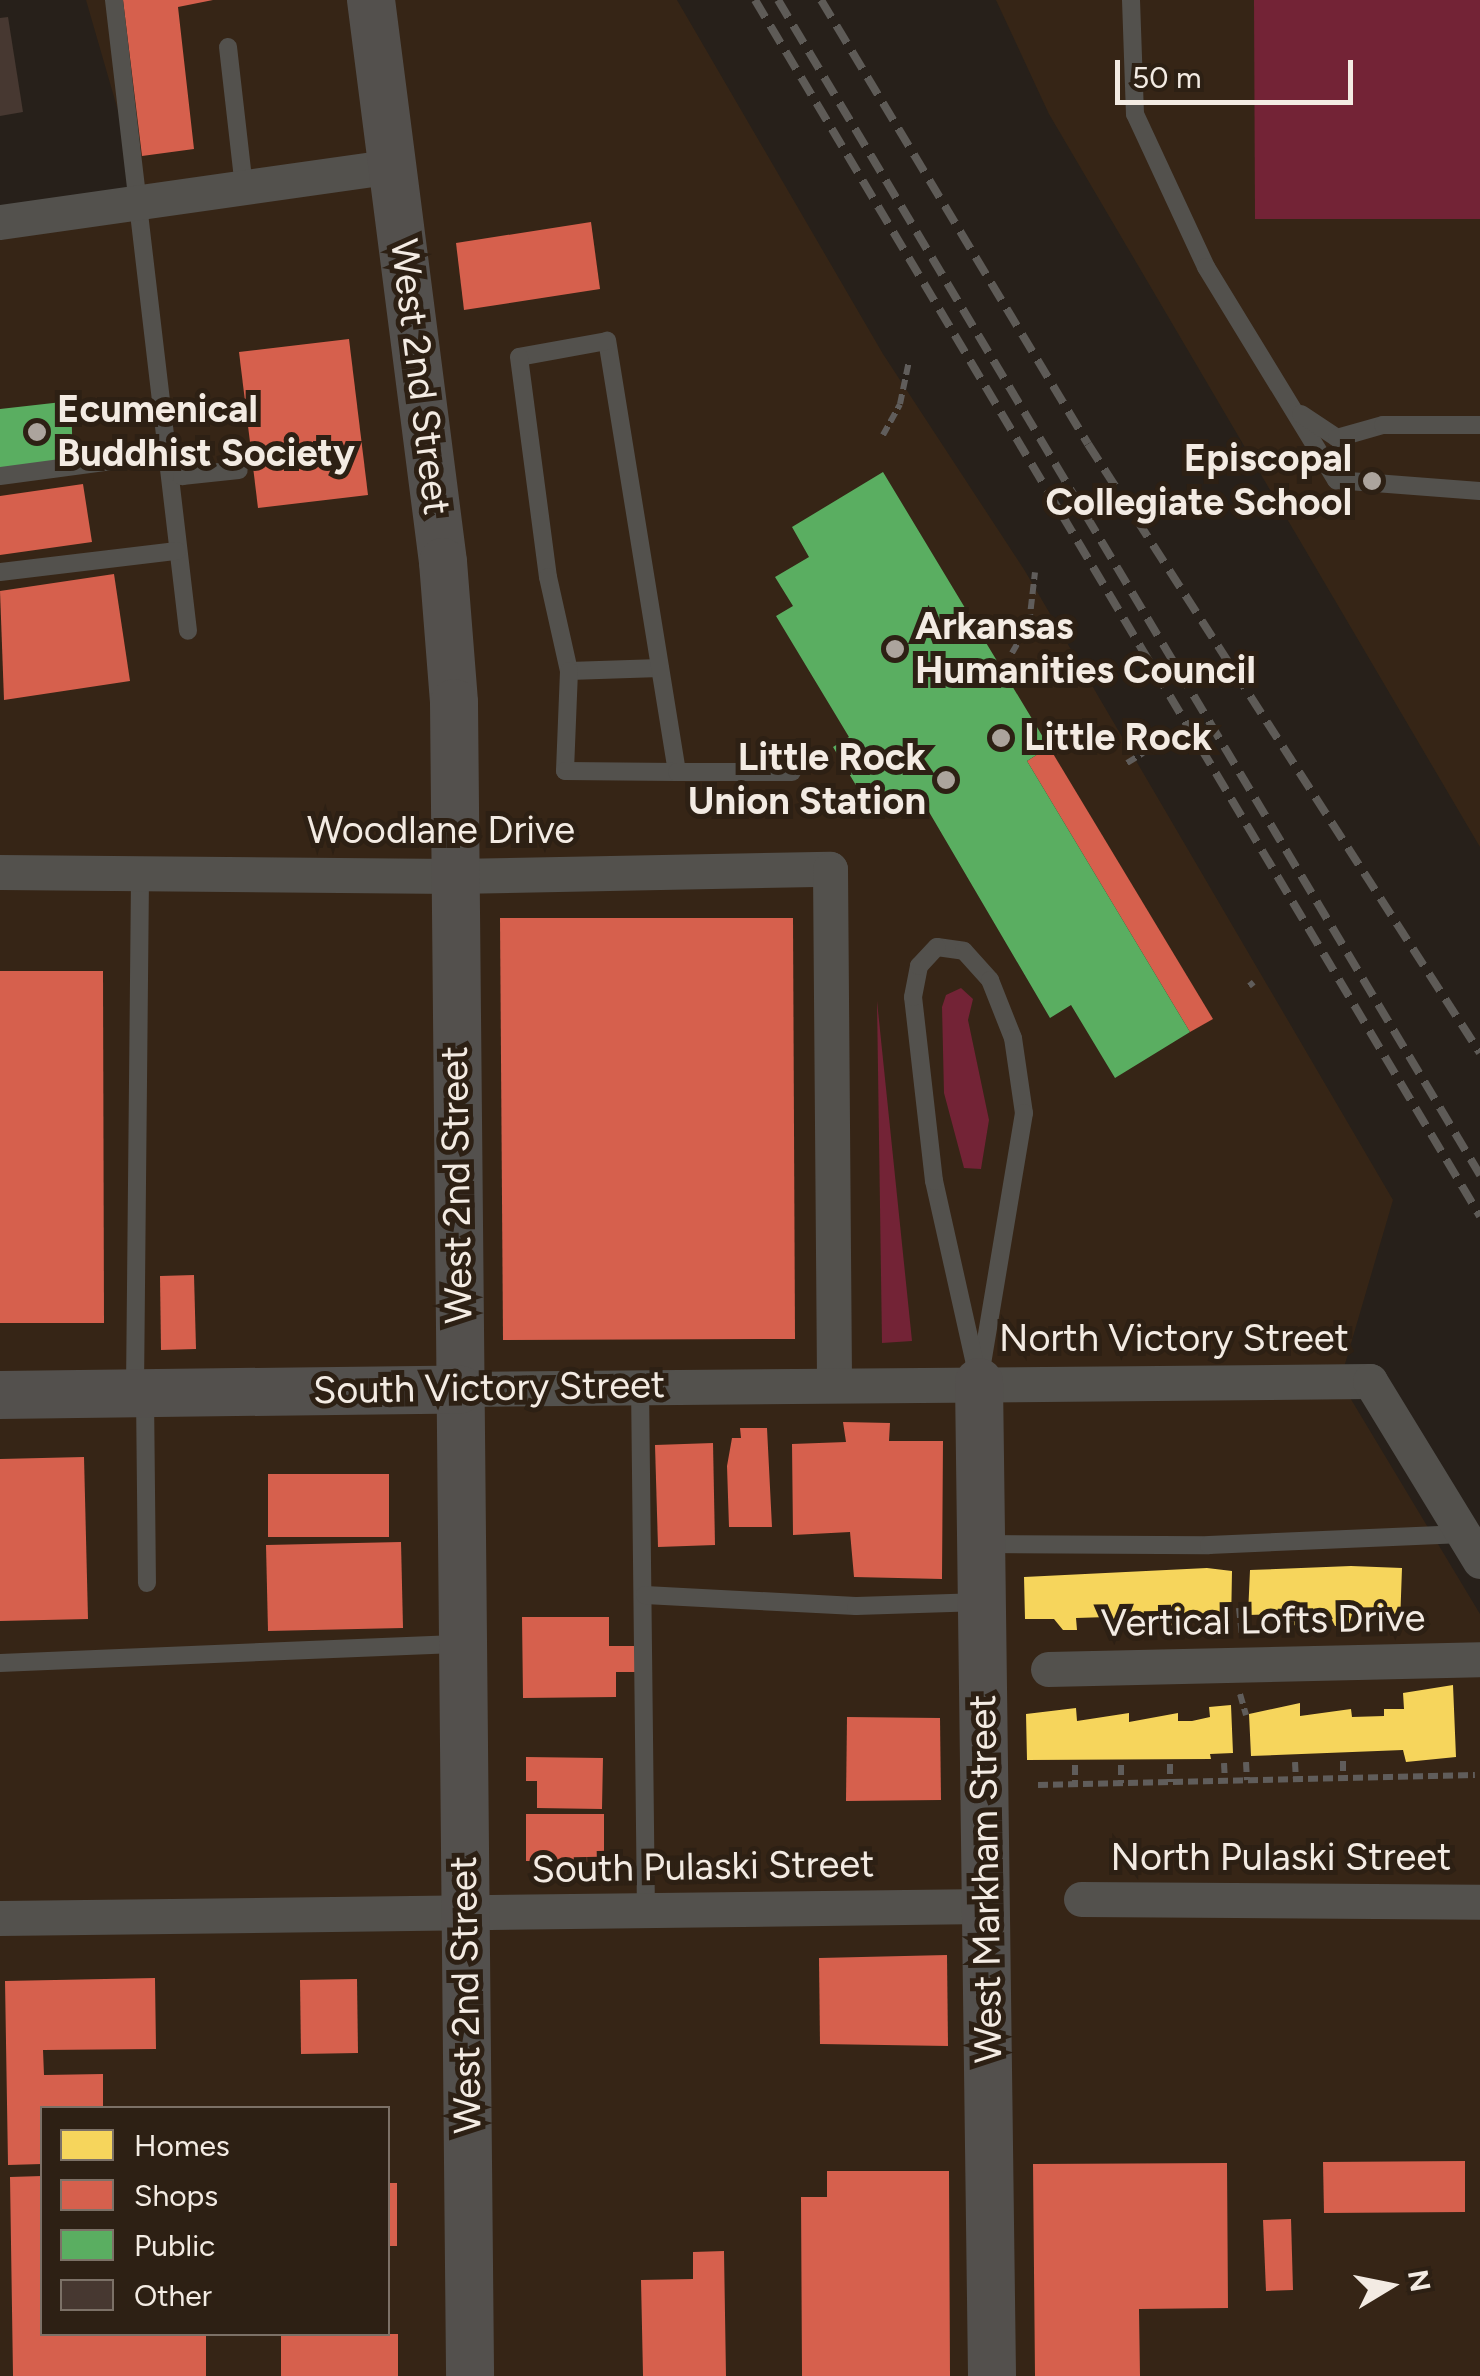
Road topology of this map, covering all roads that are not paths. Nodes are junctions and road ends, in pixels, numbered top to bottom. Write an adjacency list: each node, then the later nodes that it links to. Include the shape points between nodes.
1 (114, 0): 7 (lane)
2 (371, 0): 5 (street, West 2nd Street)
3 (1131, 0): 9 (lane, via 1134,114 1206,267)
4 (228, 47): 6 (lane)
5 (392, 166): 6 (street); 24 (street, West 2nd Street, via 450,639)
6 (244, 187): 7 (street)
7 (135, 202): 8 (street); 11 (lane)
8 (0, 222)
9 (1296, 411): 10 (lane, via 1337,438 1383,425); 14 (lane, via 1336,480)
10 (1480, 425)
11 (166, 457): 12 (lane, via 182,476); 13 (lane); 15 (lane)
12 (239, 470)
13 (0, 476)
14 (1480, 492)
15 (177, 552): 16 (lane); 17 (lane)
16 (0, 572)
17 (188, 630)
18 (660, 668): 19 (lane); 19 (lane, via 607,341 519,356 548,577); 20 (lane)
19 (569, 671): 20 (lane, via 564,771)
20 (677, 772): 21 (lane)
21 (792, 772)
22 (0, 872): 23 (street, Woodlane Drive)
23 (140, 873): 24 (street, Woodlane Drive); 30 (lane)
24 (454, 876): 26 (street, Woodlane Drive, via 830,869); 28 (street, West 2nd Street)
25 (978, 1382): 25 (lane, via 1024,1113 1013,1038 990,980 964,951 937,947 919,966 913,997 934,1181); 26 (street, South Victory Street); 31 (street, West Markham Street); 32 (street, North Victory Street, via 1370,1381)
26 (834, 1384): 27 (street, South Victory Street)
27 (640, 1385): 28 (street, South Victory Street); 34 (lane)
28 (460, 1388): 30 (street, South Victory Street); 36 (street, West 2nd Street)
29 (0, 1395): 30 (street, South Victory Street)
30 (140, 1395): 33 (lane)
31 (981, 1544): 32 (lane); 35 (street, West Markham Street)
32 (1472, 1547)
33 (147, 1583)
34 (645, 1594): 35 (lane, via 856,1606); 43 (lane)
35 (982, 1602): 42 (street, West Markham Street)
36 (462, 1644): 38 (lane); 44 (street, West 2nd Street)
37 (1480, 1658): 39 (street, Vertical Lofts Drive)
38 (0, 1663)
39 (1048, 1669)
40 (1081, 1899): 41 (street, North Pulaski Street)
41 (1480, 1902)
42 (987, 1906): 43 (street, South Pulaski Street); 47 (street, West Markham Street)
43 (646, 1911): 44 (street, South Pulaski Street)
44 (466, 1912): 45 (street, South Pulaski Street); 46 (street, West 2nd Street)
45 (0, 1918)
46 (470, 2376)
47 (992, 2376)

